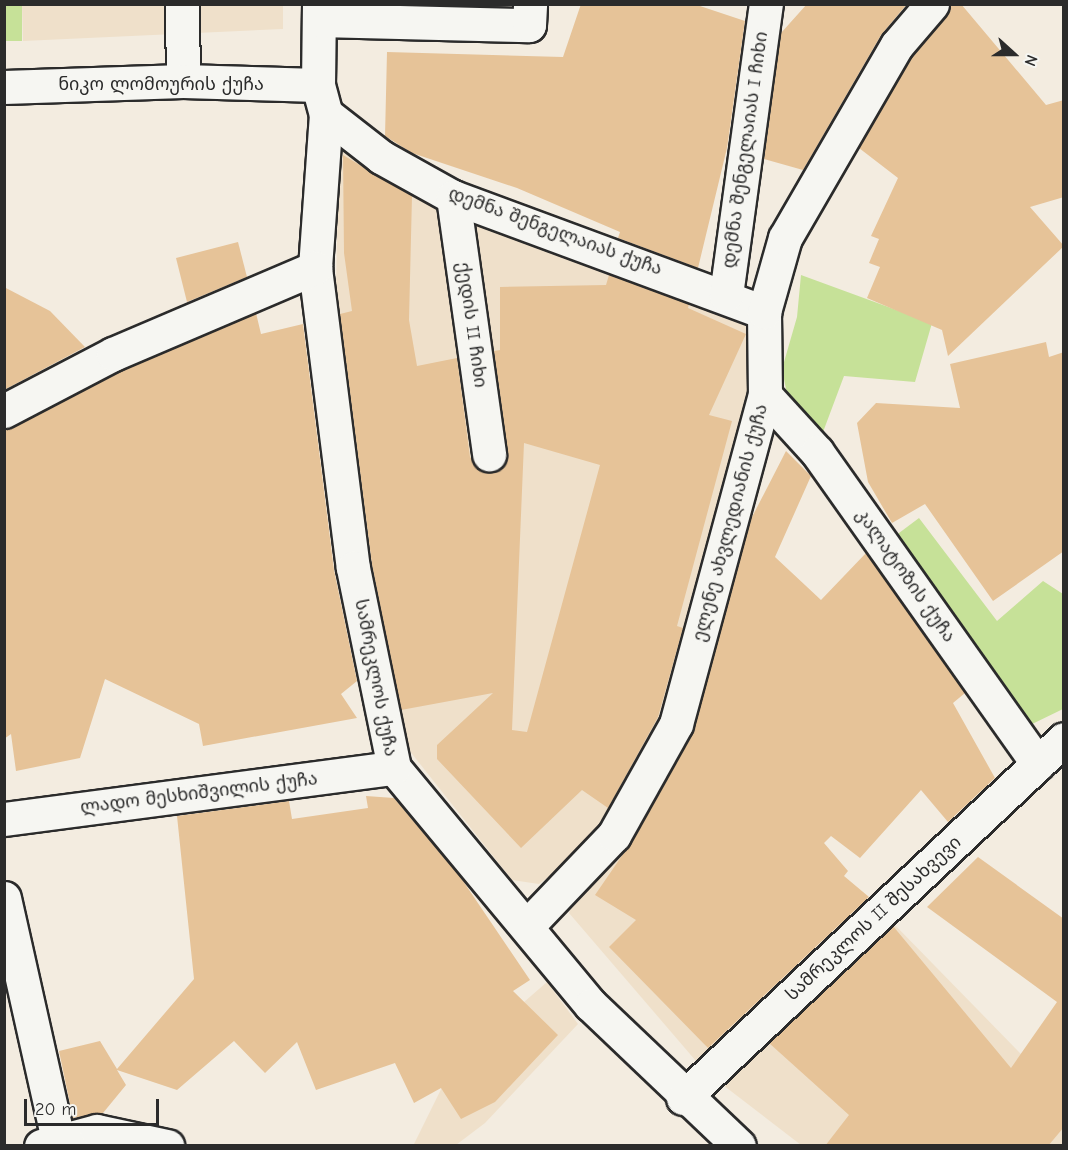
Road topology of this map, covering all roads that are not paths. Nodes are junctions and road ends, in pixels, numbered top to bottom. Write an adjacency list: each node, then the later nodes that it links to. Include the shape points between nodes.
1 (182, 4): 6 (street)
2 (530, 4): 5 (street, via 529,25)
3 (765, 4): 11 (street, დემნა შენგელაიას I ჩიხი)
4 (932, 4): 12 (street, ელენე ახვლედიანის ქუჩა, via 897,45 785,238)
5 (319, 12): 8 (street, სამრეკლოს ქუჩა)
6 (183, 81): 7 (street, ნიკო ლომოურის ქუჩა); 8 (street, ნიკო ლომოურის ქუჩა)
7 (4, 87)
8 (322, 100): 9 (street, დემნა შენგელაიას ქუჩა, via 381,157); 10 (street, სამრეკლოს ქუჩა)
9 (453, 197): 11 (street, დემნა შენგელაიას ქუჩა); 15 (street, ქედის II ჩიხი)
10 (315, 268): 14 (street, via 113,354); 18 (street, სამრეკლოს ქუჩა, via 353,568)
11 (726, 295): 12 (street, დემნა შენგელაიას ქუჩა)
12 (764, 312): 13 (street, ელენე ახვლედიანის ქუჩა)
13 (765, 395): 17 (street, კალატოზის ქუჩა, via 818,452); 21 (street, ელენე ახვლედიანის ქუჩა, via 676,724 614,835)
14 (4, 411)
15 (489, 454)
16 (1064, 739): 17 (street, სამრეკლოს II შესახვევი)
17 (1038, 764): 22 (street, სამრეკლოს II შესახვევი)
18 (394, 768): 19 (street, ლადო მესხიშვილის ქუჩა); 21 (street, სამრეკლოს ქუჩა)
19 (4, 819)
20 (4, 898): 23 (street)
21 (526, 926): 22 (street, სამრეკლოს ქუჩა, via 591,1005)
22 (683, 1098): 25 (street, სამრეკლოს ქუჩა)
23 (49, 1142): 24 (street, via 97,1131)
24 (166, 1146)
25 (739, 1146)

